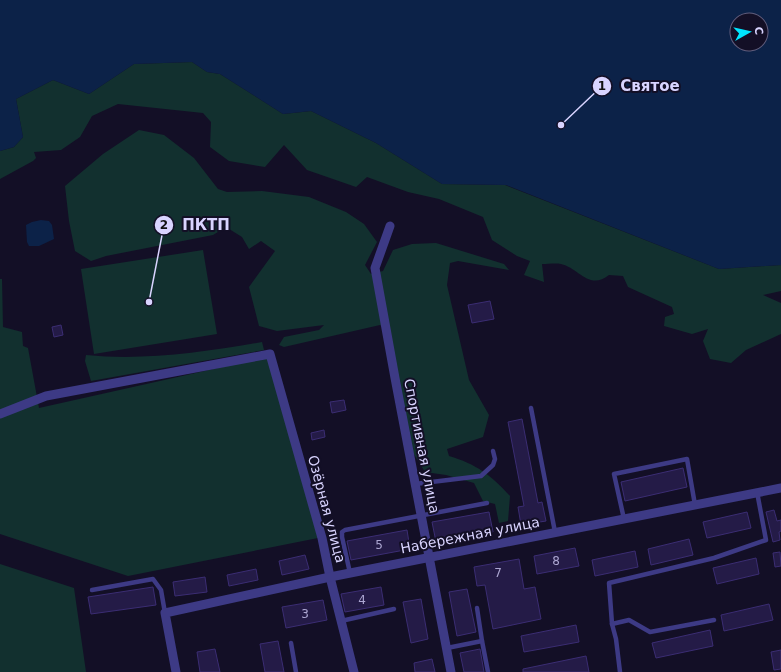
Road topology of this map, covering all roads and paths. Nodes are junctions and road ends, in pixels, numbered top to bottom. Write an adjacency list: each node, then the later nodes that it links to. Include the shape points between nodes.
1 (390, 226): 5 (street, Спортивная улица, via 375,268)
2 (531, 408): 12 (lane)
3 (0, 414): 15 (street, Озёрная улица, via 46,396 270,354 322,538)
4 (493, 451): 5 (lane, via 493,465 481,476)
5 (415, 484): 10 (street, Спортивная улица)
6 (781, 488): 7 (street, Набережная улица)
7 (757, 492): 9 (street, Набережная улица); 22 (lane, via 766,540 714,558 609,583)
8 (487, 503): 10 (lane)
9 (695, 505): 11 (street, Набережная улица); 11 (lane, via 687,459 614,474)
10 (421, 515): 13 (street, Спортивная улица); 14 (lane, via 342,532)
11 (624, 519): 12 (street, Набережная улица)
12 (555, 532): 13 (street, Набережная улица)
13 (429, 557): 14 (street, Набережная улица); 25 (street, Спортивная улица)
14 (350, 573): 15 (street, Набережная улица)
15 (330, 577): 19 (street, Набережная улица); 21 (street, Озёрная улица)
16 (92, 590): 19 (lane, via 153,579 161,590)
17 (477, 608): 23 (lane)
18 (394, 610): 21 (lane)
19 (165, 613): 26 (street)
20 (714, 620): 22 (lane, via 650,632 629,620)
21 (341, 621): 28 (street, Озёрная улица)
22 (612, 624): 31 (lane)
23 (482, 641): 25 (lane); 30 (lane)
24 (291, 643): 27 (lane)
25 (447, 648): 29 (street, Спортивная улица)
26 (176, 672)
27 (296, 672)
28 (354, 672)
29 (451, 672)
30 (488, 672)
31 (620, 672)

